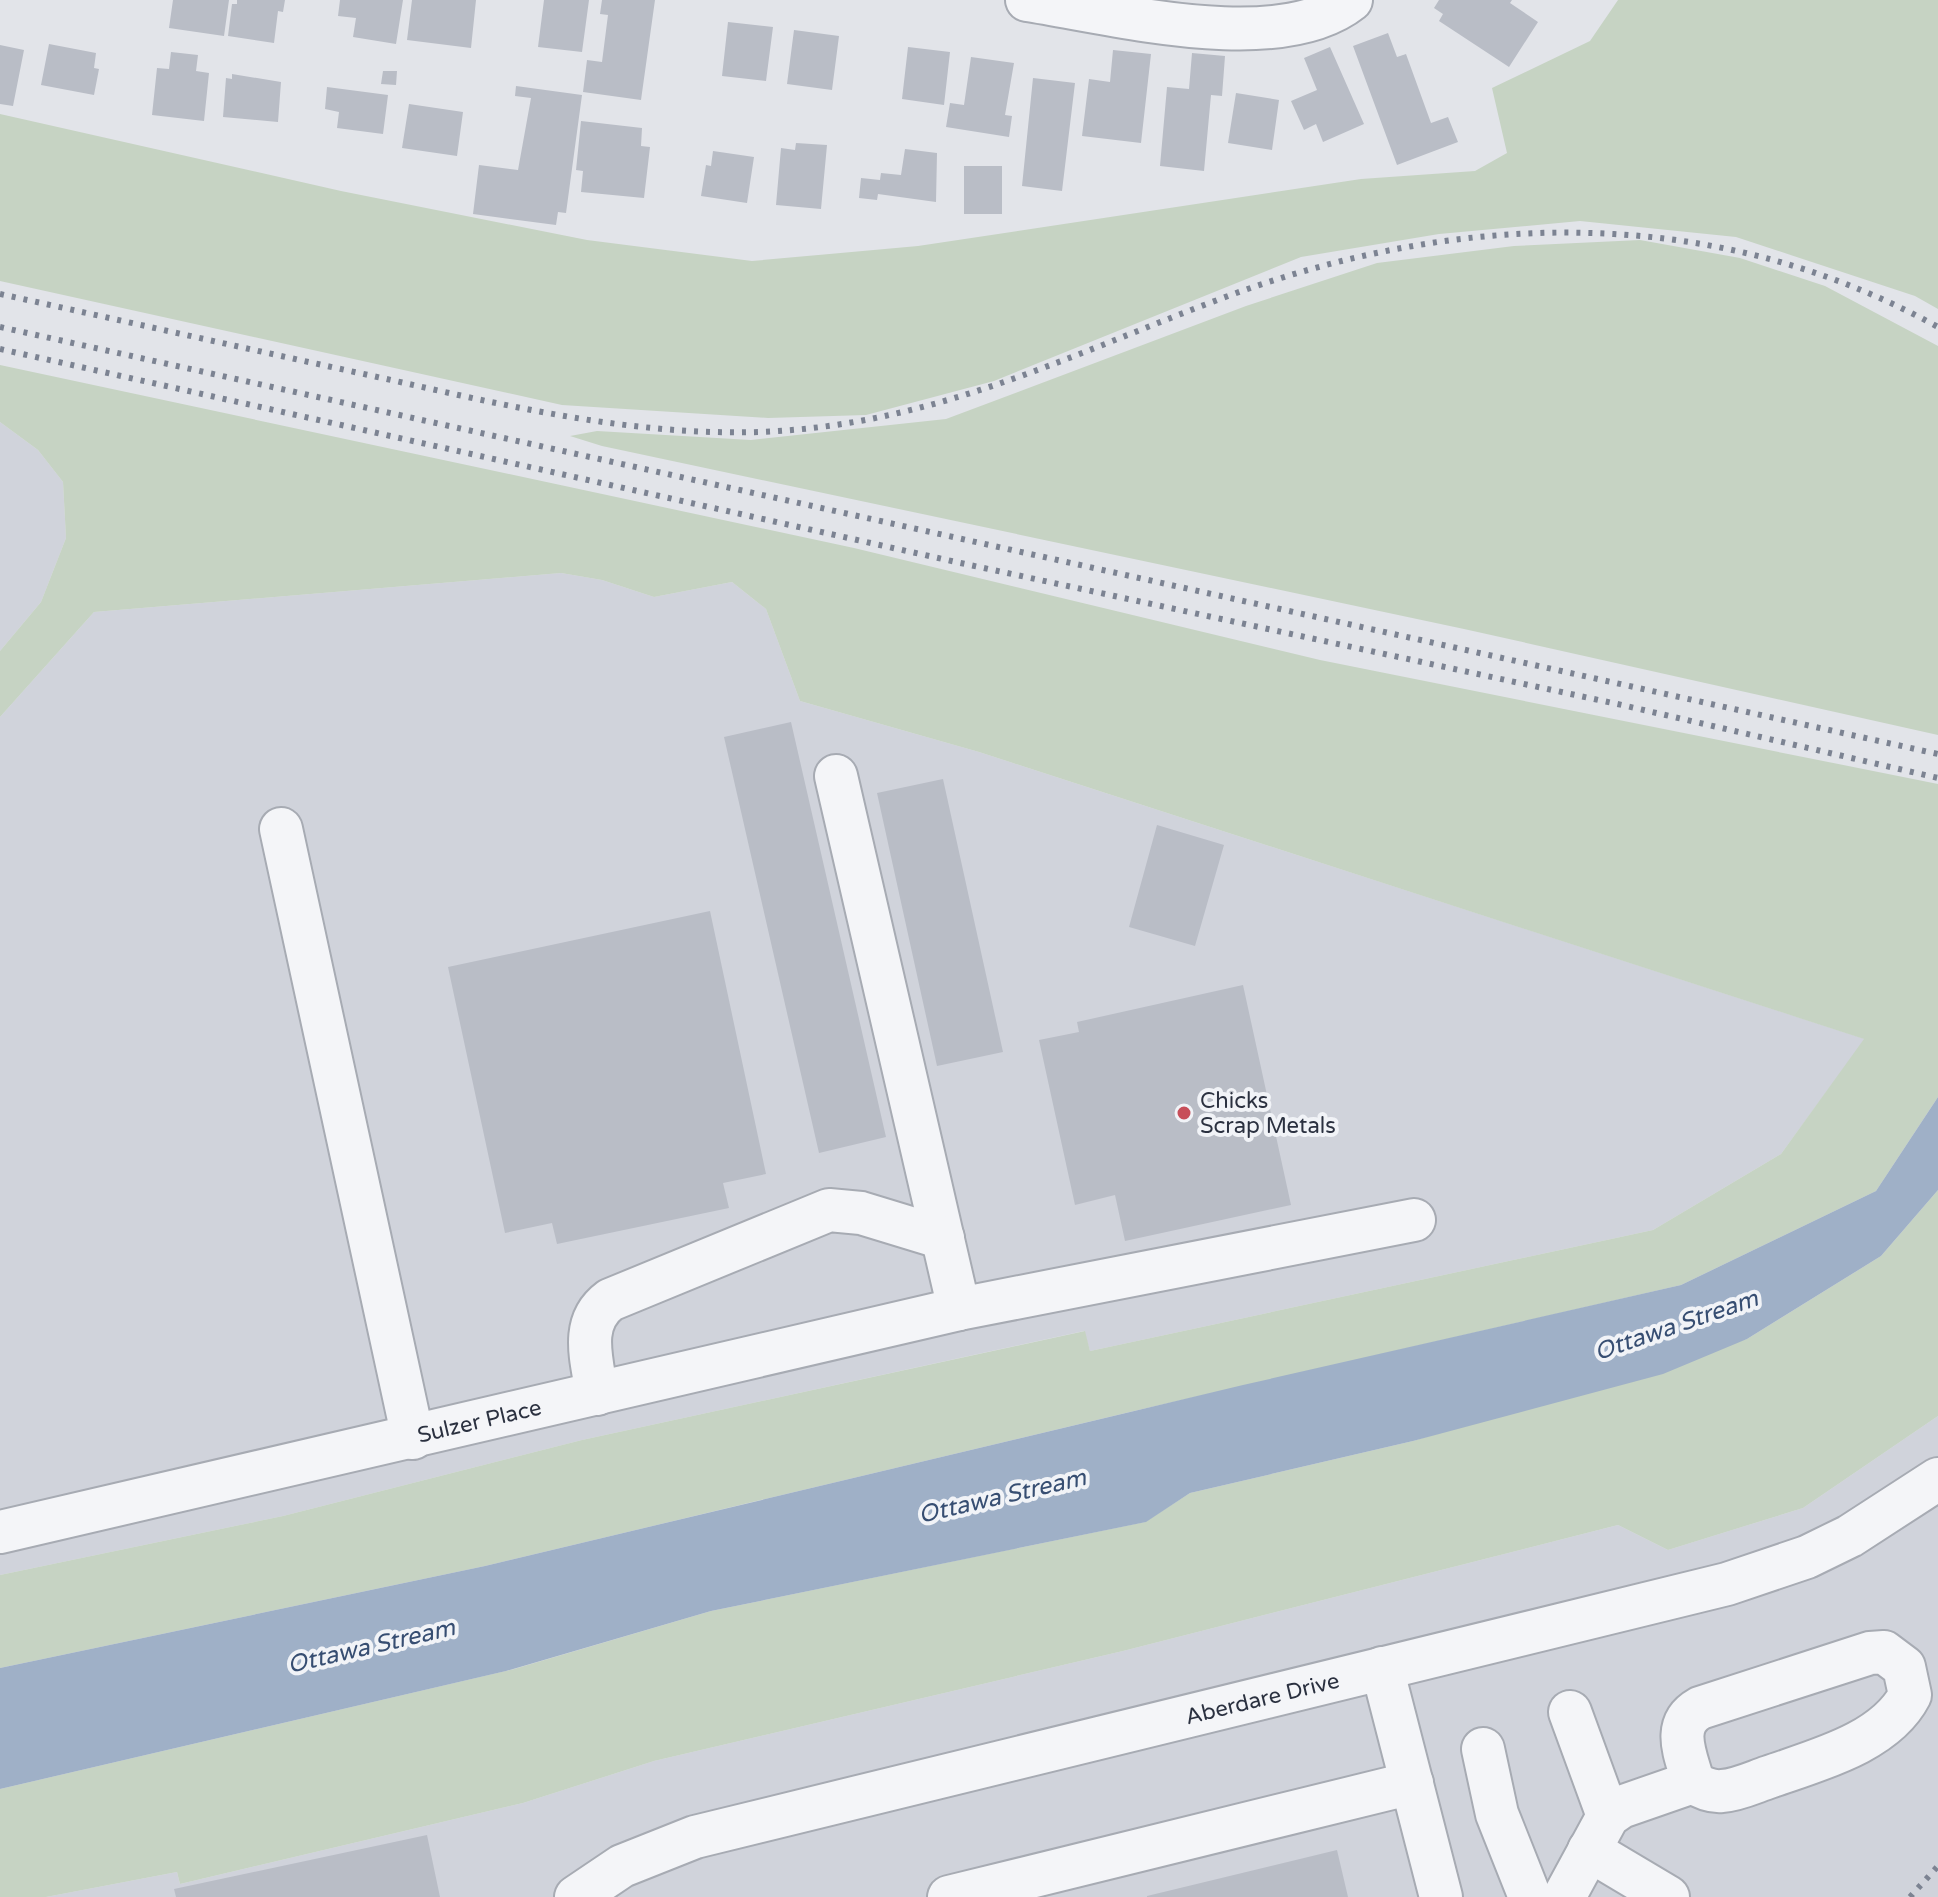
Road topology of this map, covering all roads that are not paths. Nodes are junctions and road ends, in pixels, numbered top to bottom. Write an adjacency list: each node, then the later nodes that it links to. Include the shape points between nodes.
1 (1027, 0): 2 (street, via 1237,30 1306,22)
2 (1351, 0)
3 (836, 776): 6 (street)
4 (281, 829): 9 (street)
5 (1414, 1220): 7 (street, Sulzer Place)
6 (943, 1238): 7 (street); 8 (street, via 861,1213 829,1210 610,1300 599,1308 589,1337)
7 (959, 1309): 8 (street, Sulzer Place)
8 (597, 1394): 9 (street, Sulzer Place)
9 (413, 1438): 11 (street, Sulzer Place)
10 (1938, 1479): 12 (street, Aberdare Drive, via 1807,1557 1754,1575)
11 (0, 1532)
12 (1382, 1668): 16 (street); 18 (street, Aberdare Drive, via 695,1837 622,1866)
13 (1570, 1712): 17 (street)
14 (1483, 1749): 21 (street, via 1497,1814)
15 (1693, 1782): 15 (street, via 1681,1737 1684,1722 1700,1708 1870,1653 1884,1652 1904,1667 1910,1695 1896,1715 1870,1735 1828,1756 1734,1789 1711,1790); 17 (street, via 1621,1807)
16 (1412, 1783): 19 (street); 20 (street)
17 (1599, 1833): 22 (street); 23 (street)
18 (576, 1897)
19 (949, 1897)
20 (1441, 1897)
21 (1530, 1897)
22 (1564, 1897)
23 (1668, 1897)

